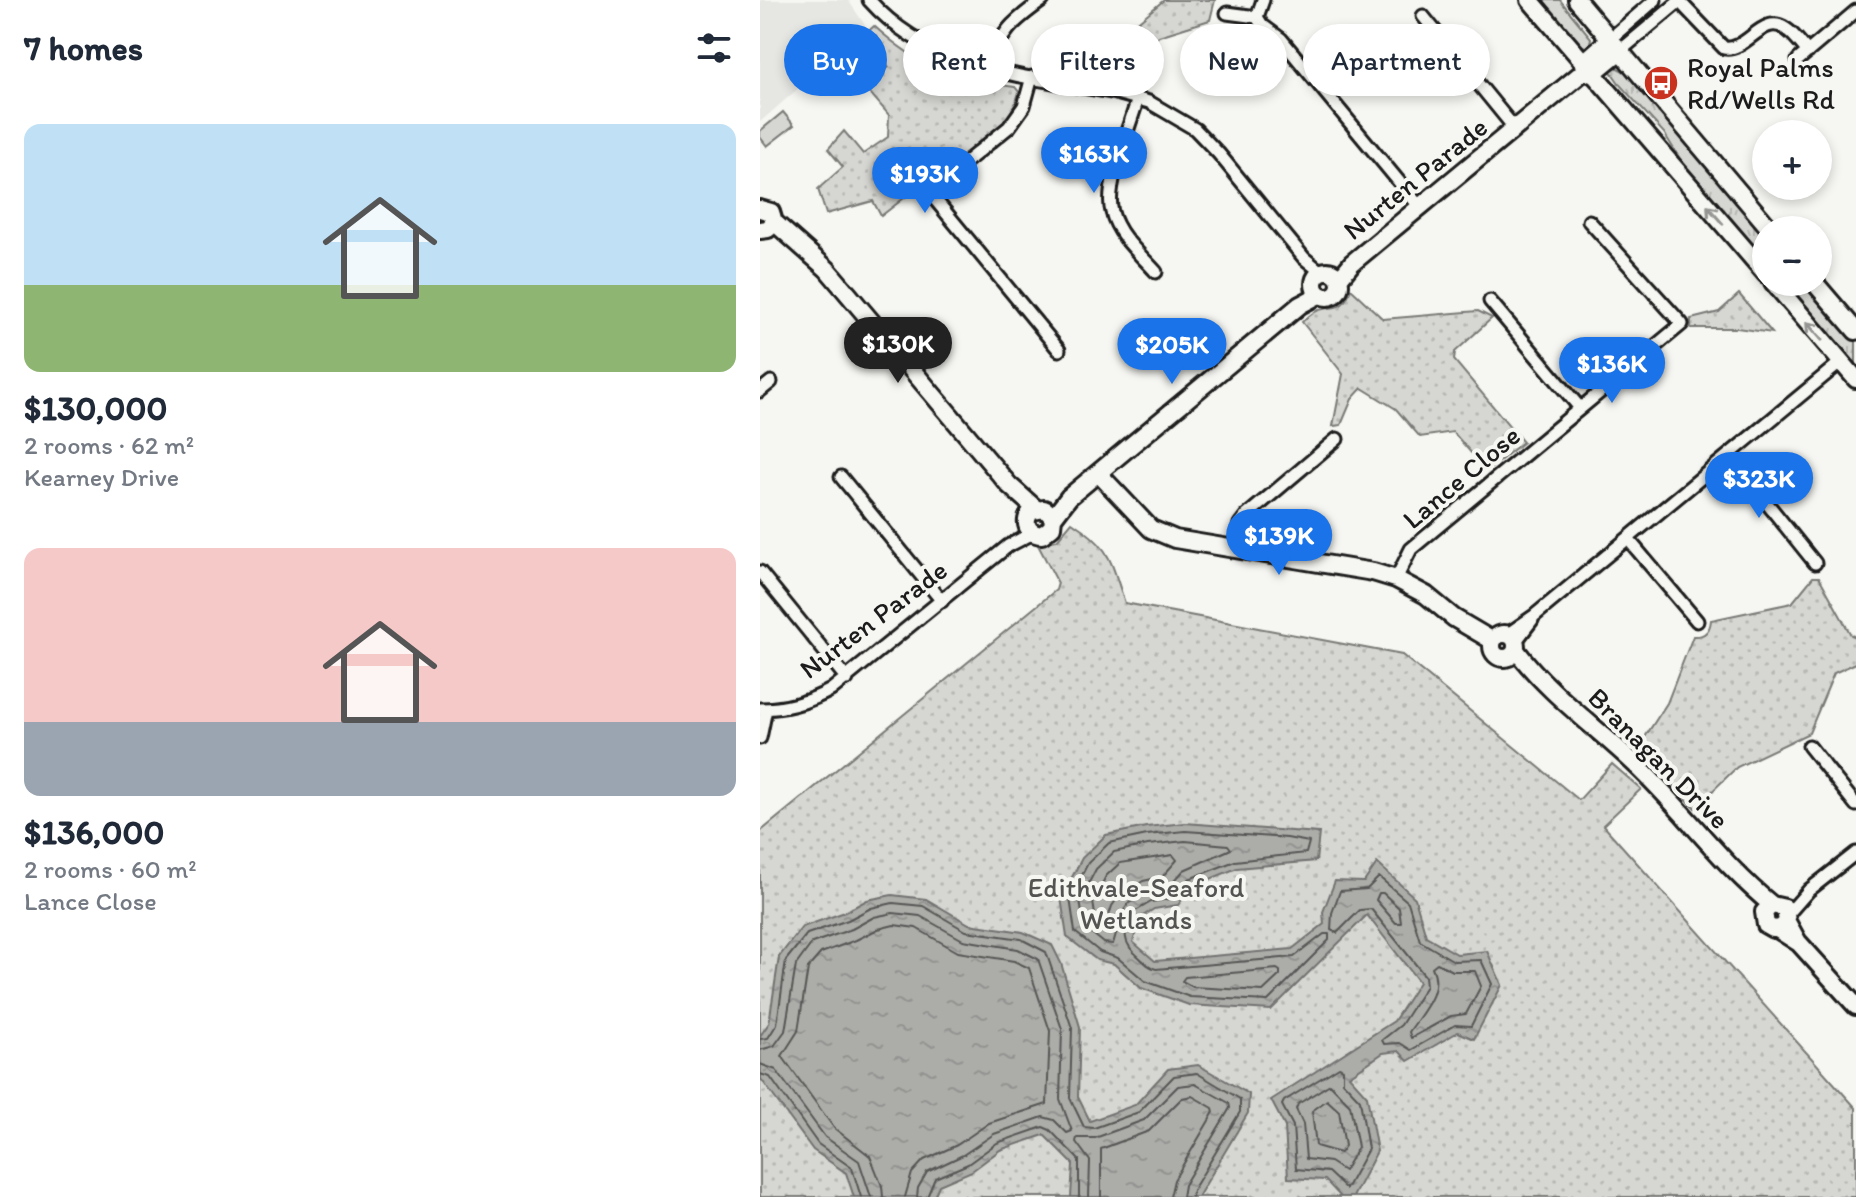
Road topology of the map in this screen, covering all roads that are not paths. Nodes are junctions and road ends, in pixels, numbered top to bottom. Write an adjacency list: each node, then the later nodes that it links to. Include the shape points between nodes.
1 (1043, 0): 12 (street)
2 (1263, 0): 11 (street)
3 (1530, 0): 15 (street)
4 (1577, 0): 14 (street)
5 (1655, 0): 14 (street)
6 (1680, 0): 8 (street, via 1724,48 1737,48 1771,25 1786,29 1803,56); 14 (street)
7 (871, 1): 13 (street)
8 (1856, 11)
9 (1227, 13): 11 (street)
10 (1423, 16): 19 (street)
11 (1257, 17): 20 (street, via 1287,45)
12 (1010, 24)
13 (903, 28)
14 (1615, 45): 15 (street, Nurten Parade); 22 (street)
15 (1586, 69): 19 (street, Nurten Parade); 25 (street, one-way to 15)
16 (1031, 81): 32 (street, via 1024,106 1009,127 929,192)
17 (1128, 96): 18 (street)
18 (1138, 98): 26 (street, via 1111,187 1111,212); 27 (street, via 1195,129)
19 (1516, 130): 20 (street, Nurten Parade)
20 (1419, 206): 27 (street, Nurten Parade, via 1352,263)
21 (760, 209): 24 (street, via 771,212)
22 (1759, 216)
23 (1589, 221): 37 (street, Lance Close, via 1682,324)
24 (765, 229): 42 (street, via 805,250 827,269)
25 (1752, 258)
26 (1156, 272)
27 (1323, 280): 40 (street, Nurten Parade, via 1300,305)
28 (1785, 296): 33 (street, one-way to 28)
29 (1826, 296): 31 (street)
30 (1490, 301): 37 (street)
31 (1856, 331)
32 (1059, 350)
33 (1841, 362): 34 (street); 39 (street)
34 (1856, 379)
35 (771, 382): 36 (street)
36 (760, 391)
37 (1580, 408): 47 (street, Lance Close, via 1411,549)
38 (1337, 439): 44 (street, via 1246,516)
39 (1729, 456): 43 (street); 45 (street)
40 (1101, 470): 42 (street, Nurten Parade); 44 (street, Branagan Drive, via 1151,529 1175,539)
41 (841, 477): 48 (street)
42 (1037, 518): 48 (street, Nurten Parade)
43 (1628, 539): 49 (street); 50 (street)
44 (1234, 549): 47 (street, Branagan Drive)
45 (1815, 563)
46 (760, 572): 51 (street)
47 (1396, 579): 50 (street, Branagan Drive, via 1454,618)
48 (942, 601): 51 (street, Nurten Parade)
49 (1697, 621)
50 (1507, 643): 57 (street, Branagan Drive, via 1635,763)
51 (847, 679): 52 (street, Nurten Parade, via 812,700)
52 (763, 709): 53 (street)
53 (760, 738)
54 (1809, 746): 55 (street)
55 (1856, 805)
56 (1856, 853): 57 (street)
57 (1778, 915): 58 (street, Branagan Drive)
58 (1856, 1006)

